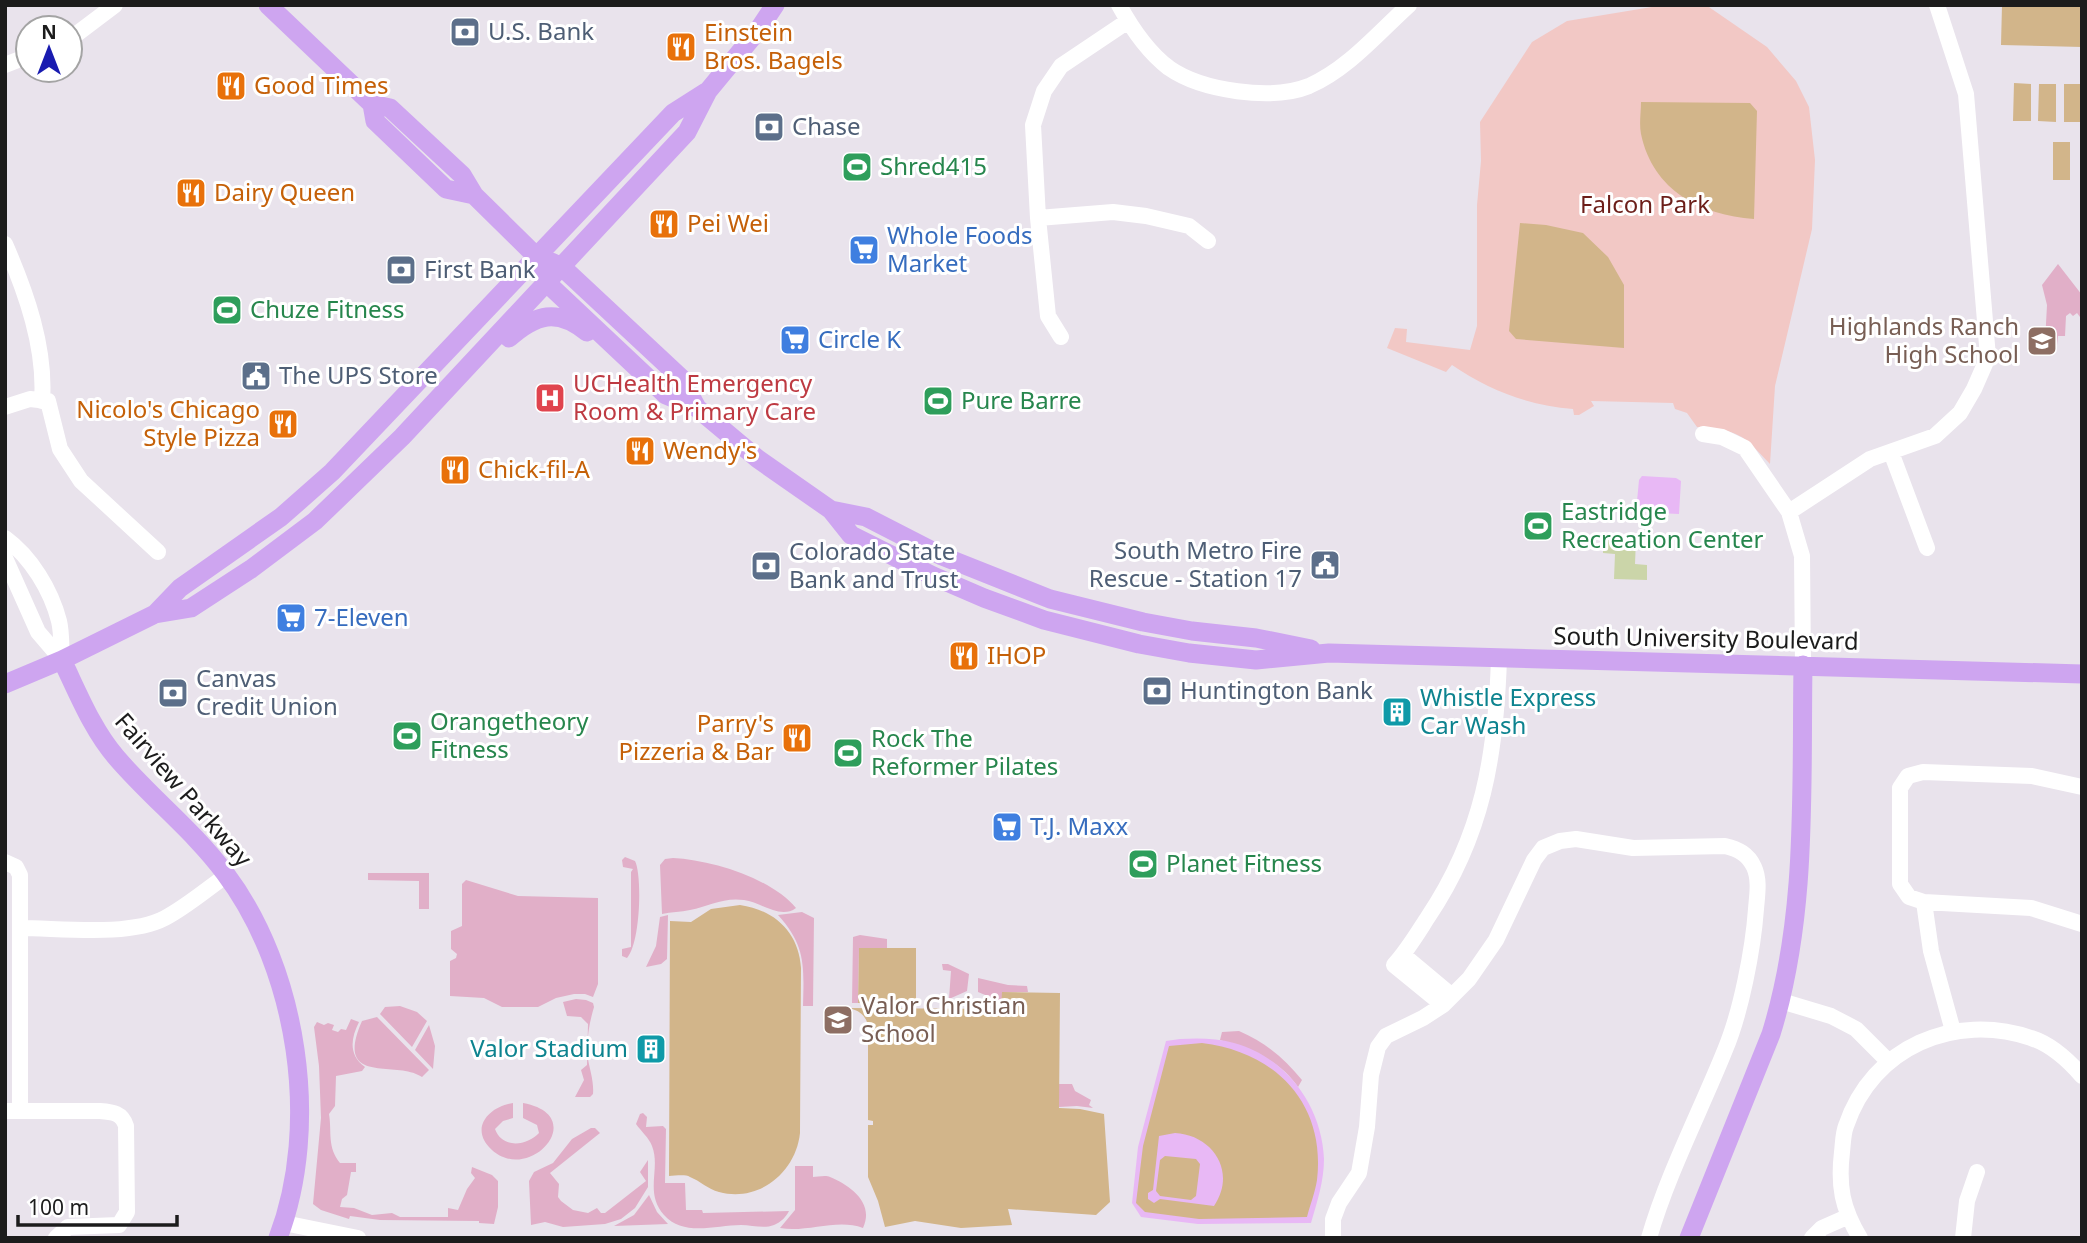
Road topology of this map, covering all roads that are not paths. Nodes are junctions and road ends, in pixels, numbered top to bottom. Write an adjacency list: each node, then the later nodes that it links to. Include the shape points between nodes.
1 (115, 5): 8 (street)
2 (268, 5): 13 (main road, South University Boulevard, via 372,104 390,108 462,175 474,195)
3 (775, 5): 9 (main road)
4 (1119, 5): 7 (street)
5 (1409, 5): 7 (street, via 1342,67 1308,86 1273,93 1206,85 1169,68)
6 (1937, 5): 23 (street, via 1966,94 1988,357 1961,413 1935,436)
7 (1128, 21): 10 (street, via 1061,66 1044,91 1033,125)
8 (84, 28)
9 (708, 92): 13 (main road, via 673,113); 14 (main road, via 687,132)
10 (1038, 218): 11 (street, via 1113,212 1146,216 1189,226); 16 (street, via 1048,316)
11 (1208, 241)
12 (5, 244): 19 (street, via 27,302 43,371)
13 (537, 257): 14 (main road, South University Boulevard); 15 (main road, South University Boulevard); 32 (main road, via 332,472 281,517 180,588)
14 (562, 267): 15 (main road); 21 (main road, South University Boulevard, via 681,378)
15 (547, 283): 17 (main road, South University Boulevard); 18 (main road)
16 (1061, 337)
17 (621, 353): 18 (main road, via 604,346 573,321 549,317 524,324); 21 (main road, South University Boulevard, via 666,395)
18 (476, 359): 32 (main road, via 315,521 191,608)
19 (42, 401): 20 (street, via 30,399); 28 (street, via 48,401 60,449 81,481)
20 (5, 407)
21 (697, 408): 24 (main road, South University Boulevard, via 758,459)
22 (1703, 434): 25 (street, via 1745,448)
23 (1891, 452): 25 (street, via 1870,459); 27 (street)
24 (831, 510): 30 (main road, South University Boulevard, via 851,535); 31 (main road, South University Boulevard, via 866,517 943,556)
25 (1789, 512): 36 (street, via 1802,556)
26 (5, 538): 35 (street, via 40,576 59,621)
27 (1927, 548)
28 (158, 552)
29 (5, 558): 35 (street, via 38,632)
30 (948, 583): 31 (main road, via 980,584 1016,597); 33 (main road, South University Boulevard, via 1044,620 1139,644 1256,660)
31 (1032, 592): 33 (main road, South University Boulevard, via 1143,622)
32 (155, 614): 35 (main road)
33 (1329, 653): 34 (main road, South University Boulevard)
34 (1499, 658): 36 (main road, South University Boulevard); 45 (street, via 1493,755 1471,834 1436,905 1398,960)
35 (62, 660): 38 (main road); 41 (main road, Fairview Parkway, via 115,756)
36 (1803, 665): 37 (main road, South University Boulevard); 46 (main road, via 1799,889)
37 (2082, 674)
38 (5, 684)
39 (2082, 787): 42 (street, via 2032,776 1923,772 1908,776 1900,788 1900,884 1909,897)
40 (5, 862): 44 (street, via 20,875)
41 (227, 875): 44 (street, via 165,918 145,926); 53 (main road, Fairview Parkway, via 272,963 295,1045 300,1111 293,1184)
42 (1924, 902): 43 (street, via 2031,908); 47 (street, via 1931,951)
43 (2082, 924)
44 (20, 928): 50 (street)
45 (1448, 1001): 56 (street, via 1386,1036 1375,1054 1359,1173 1336,1211); 57 (street, via 1496,940 1543,848 1576,839 1633,848 1725,846 1747,855 1758,885 1755,931 1743,990 1726,1048)
46 (1781, 1001): 48 (street, via 1856,1029); 58 (main road)
47 (1953, 1031): 48 (street, via 1926,1038); 49 (street, via 1991,1029 2033,1038)
48 (1888, 1061): 52 (street, via 1864,1090 1845,1126 1839,1180)
49 (2082, 1076)
50 (13, 1111): 54 (street, via 112,1112 124,1119 124,1219 119,1225 68,1227)
51 (1977, 1172): 61 (street, via 1967,1201)
52 (1847, 1217): 59 (street); 60 (street)
53 (281, 1230): 55 (street)
54 (56, 1238)
55 (358, 1238)
56 (1333, 1238)
57 (1649, 1238)
58 (1689, 1238)
59 (1812, 1238)
60 (1860, 1238)
61 (1963, 1238)

